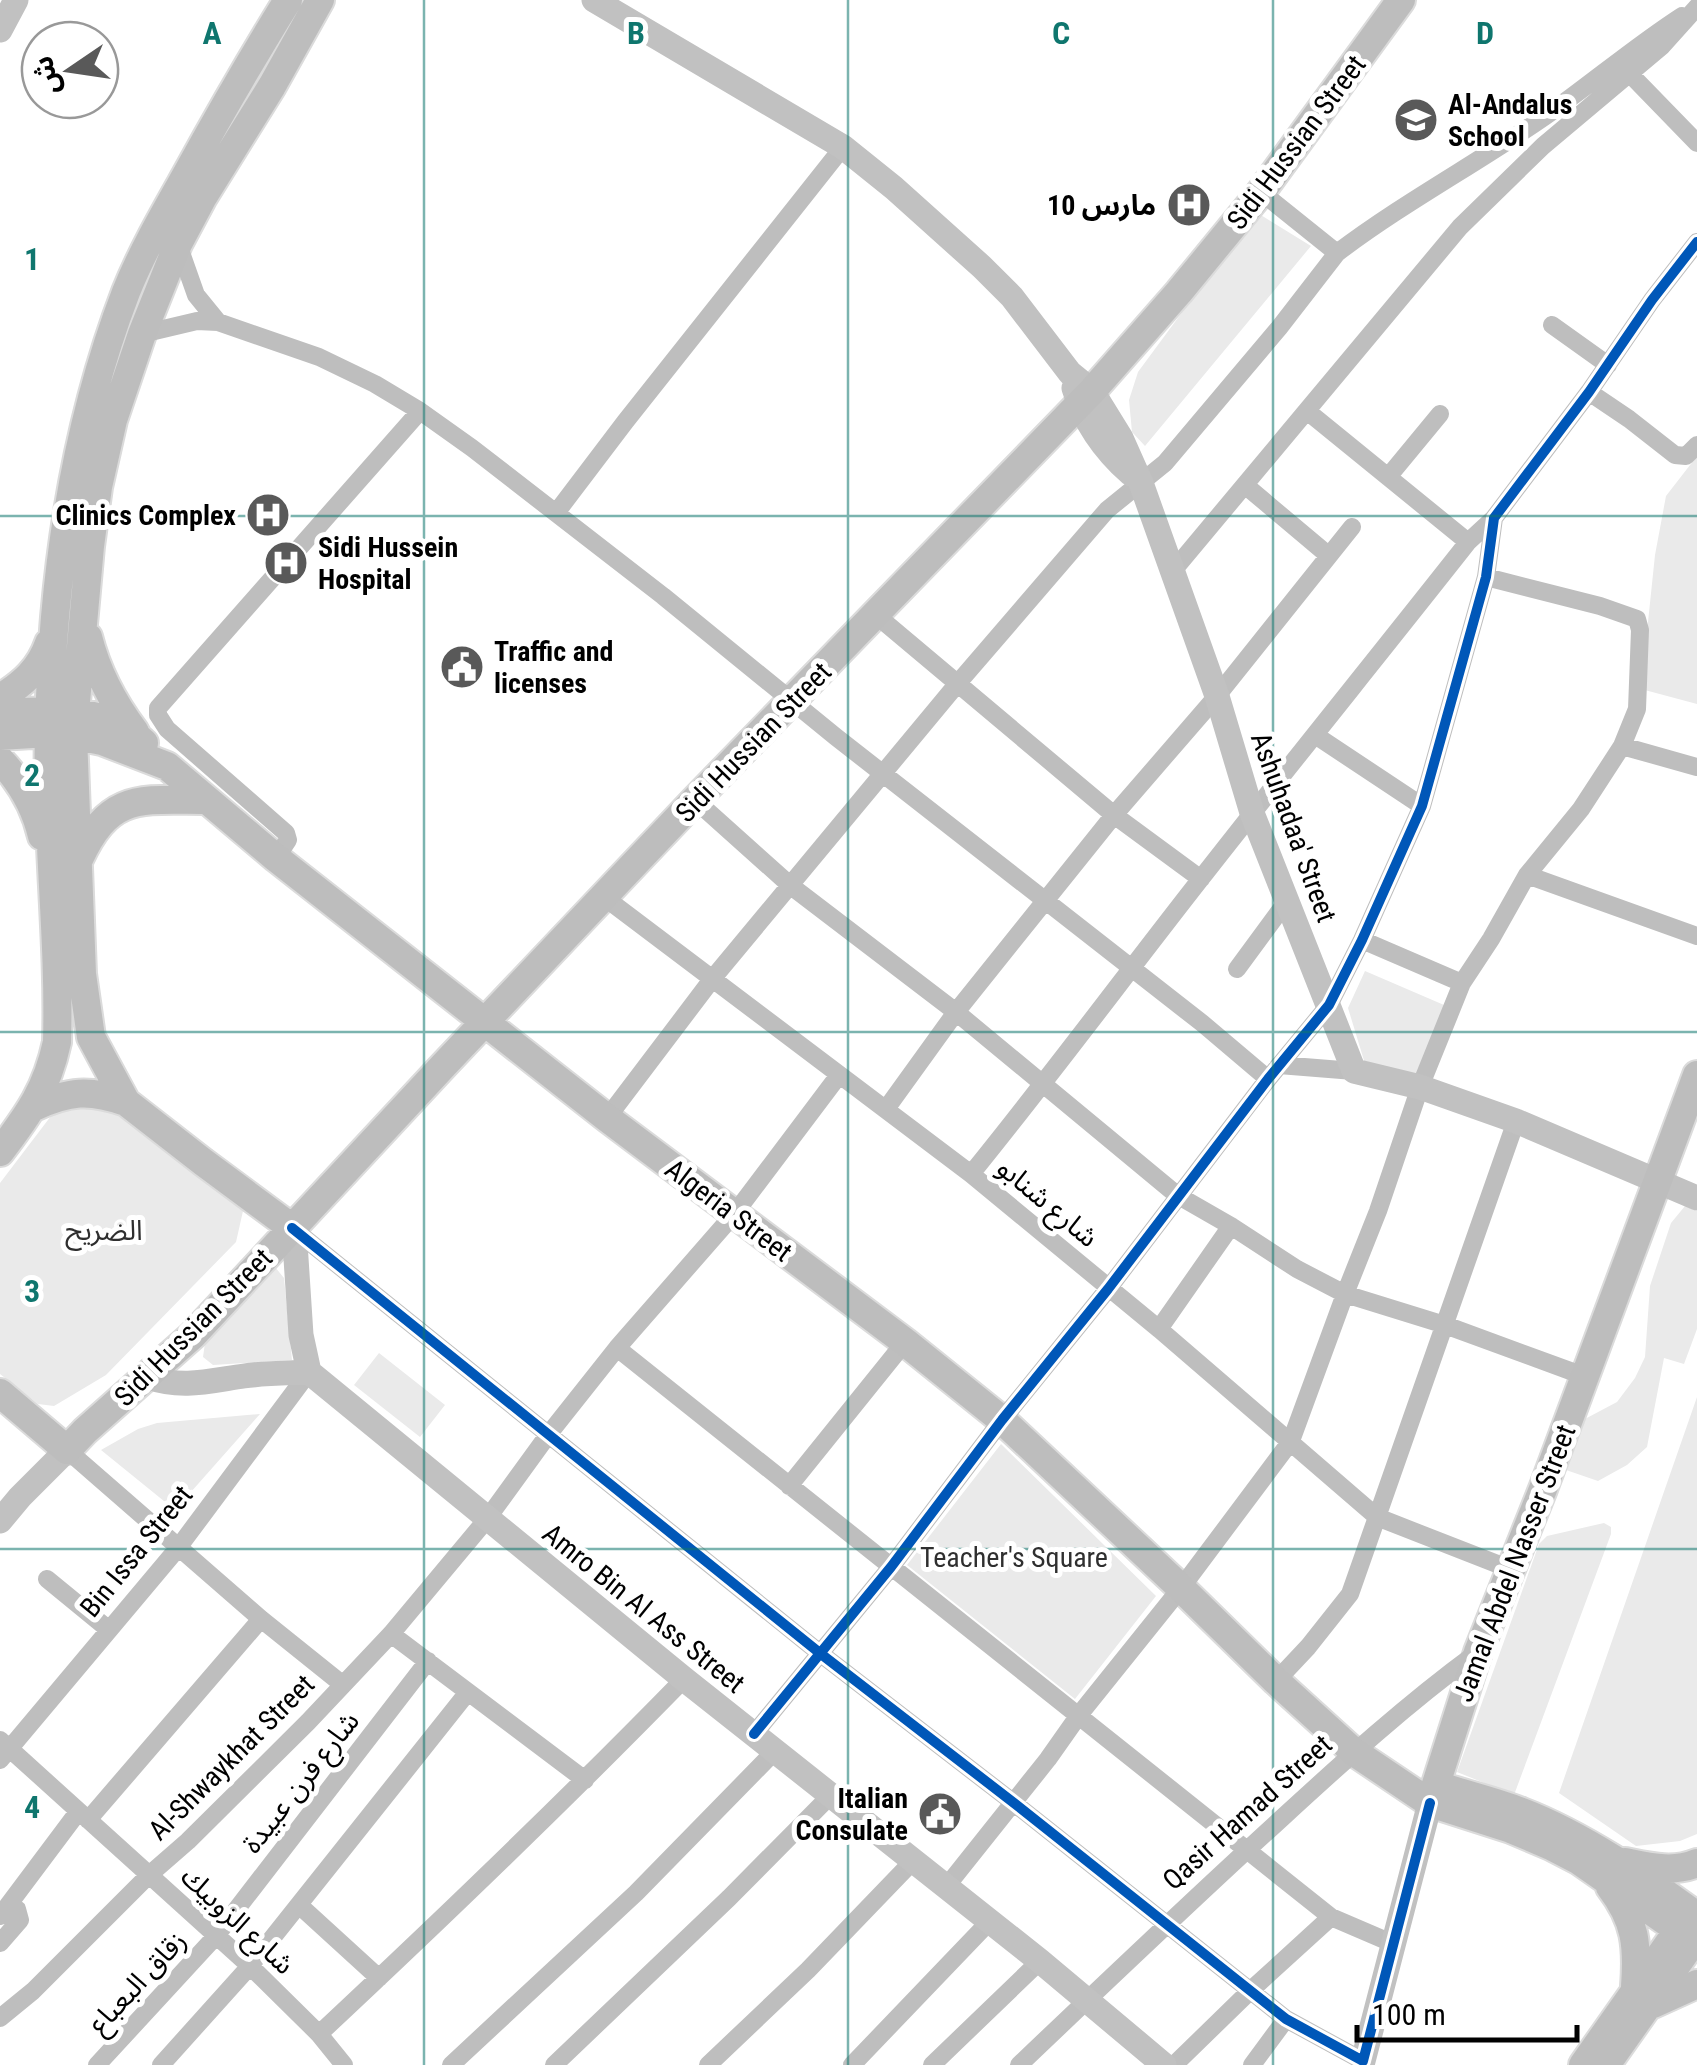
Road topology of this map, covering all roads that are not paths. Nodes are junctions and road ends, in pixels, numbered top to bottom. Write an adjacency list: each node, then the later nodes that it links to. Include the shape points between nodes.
1 (16, 0): 7 (street)
2 (288, 0): 36 (main road, via 127,289 74,484 60,569)
3 (320, 0): 13 (main road)
4 (594, 0): 10 (street, Ashuhadaa' Street)
5 (1401, 0): 11 (main road, Sidi Hussian Street)
6 (1697, 7): 8 (street); 14 (street)
7 (0, 30)
8 (1630, 74): 9 (street); 22 (street, via 1460,227)
9 (1697, 143)
10 (842, 147): 19 (street, Ashuhadaa' Street, via 1012,297); 28 (street)
11 (1260, 192): 14 (street); 19 (main road, Sidi Hussian Street, via 1179,292)
12 (1697, 242): 18 (street)
13 (178, 244): 15 (street, via 196,295); 17 (main road)
14 (1337, 254): 26 (street, via 1165,463)
15 (218, 322): 17 (street); 21 (street, via 319,357)
16 (1552, 325): 18 (street)
17 (142, 334): 36 (main road, via 112,420)
18 (1608, 365): 20 (street)
19 (1080, 389): 26 (street, Ashuhadaa' Street, via 1121,438); 35 (main road, Sidi Hussian Street)
20 (1588, 392): 24 (street, via 1675,455 1686,456); 29 (street)
21 (420, 411): 28 (street); 52 (street, via 158,708)
22 (1306, 411): 25 (street); 27 (street)
23 (1440, 414): 25 (street)
24 (1697, 445)
25 (1388, 477): 31 (street)
26 (1141, 483): 33 (street, Ashuhadaa' Street); 37 (street, via 1106,510)
27 (1246, 486): 32 (street); 33 (street)
28 (556, 514): 40 (street)
29 (1494, 518): 31 (street); 34 (street)
30 (1352, 527): 32 (street)
31 (1468, 542): 43 (street)
32 (1328, 555): 38 (street)
33 (1172, 572): 38 (street, Ashuhadaa' Street)
34 (1486, 577): 46 (street, via 1637,619 1637,708); 53 (street)
35 (876, 615): 37 (street); 40 (main road, Sidi Hussian Street)
36 (70, 621): 39 (main road, via 34,672); 42 (main road); 45 (main road)
37 (958, 683): 50 (street); 55 (street)
38 (1217, 696): 54 (street, Ashuhadaa' Street); 55 (street)
39 (0, 698)
40 (791, 700): 50 (street); 51 (main road, Sidi Hussian Street)
41 (0, 712): 42 (main road)
42 (61, 722): 44 (main road, Algeria Street); 45 (main road, via 114,724); 48 (main road, Algeria Street); 56 (main road); 57 (main road)
43 (1315, 735): 53 (street); 54 (street)
44 (0, 736)
45 (138, 737): 48 (main road)
46 (1622, 746): 49 (street); 58 (street)
47 (0, 760): 57 (main road, via 38,818)
48 (167, 766): 52 (main road, Algeria Street)
49 (1697, 767)
50 (883, 773): 60 (street); 62 (street)
51 (696, 800): 60 (street); 61 (main road, Sidi Hussian Street)
52 (224, 802): 56 (main road, via 142,802 112,812 90,834); 72 (main road, Algeria Street, via 276,858)
53 (1422, 806): 65 (street)
54 (1252, 813): 59 (street); 63 (street, Ashuhadaa' Street)
55 (1114, 814): 59 (street); 62 (street)
56 (78, 860): 79 (main road, via 86,1020)
57 (51, 873): 80 (main road, via 57,1042)
58 (1527, 875): 64 (street); 69 (street)
59 (1201, 879): 67 (street)
60 (791, 886): 68 (street); 71 (street)
61 (604, 896): 68 (street, شارع شنابو); 72 (main road, Sidi Hussian Street)
62 (1046, 901): 67 (street); 71 (street)
63 (1287, 901): 66 (street); 70 (street, Ashuhadaa' Street)
64 (1697, 936)
65 (1362, 940): 69 (street); 70 (street)
66 (1237, 968)
67 (1132, 970): 74 (street); 77 (street)
68 (714, 978): 75 (street, شارع شنابو); 82 (street)
69 (1462, 983): 78 (street)
70 (1329, 1005): 73 (street, Ashuhadaa' Street); 74 (street)
71 (956, 1012): 77 (street); 81 (street)
72 (486, 1022): 82 (main road, Algeria Street); 91 (main road, Sidi Hussian Street)
73 (1354, 1071): 74 (street); 78 (street)
74 (1274, 1072): 87 (street)
75 (839, 1075): 81 (street, شارع شنابو); 89 (street, Al-Shwaykhat Street)
76 (1697, 1075): 86 (main road, Jamal Abdel Nasser Street)
77 (1042, 1083): 85 (street); 87 (street)
78 (1420, 1087): 83 (street); 93 (street)
79 (126, 1102): 80 (main road, via 88,1092); 91 (main road)
80 (34, 1108): 84 (main road)
81 (886, 1109): 85 (street, شارع شنابو)
82 (607, 1118): 89 (main road, Algeria Street)
83 (1516, 1121): 86 (street); 94 (street)
84 (0, 1152)
85 (971, 1174): 92 (street, شارع شنابو)
86 (1657, 1183): 88 (street); 99 (main road, Jamal Abdel Nasser Street)
87 (1177, 1195): 90 (street); 92 (street)
88 (1697, 1198)
89 (735, 1213): 96 (main road, Algeria Street); 97 (street, Al-Shwaykhat Street)
90 (1231, 1226): 93 (street); 95 (street)
91 (292, 1228): 98 (street); 100 (main road, Sidi Hussian Street); 103 (street)
92 (1108, 1289): 95 (street, شارع شنابو); 102 (street)
93 (1344, 1294): 94 (street); 104 (street)
94 (1446, 1326): 99 (street); 107 (street)
95 (1159, 1329): 104 (street, شارع شنابو)
96 (905, 1342): 102 (main road, Algeria Street); 106 (street)
97 (617, 1348): 103 (street, Al-Shwaykhat Street); 106 (street)
98 (309, 1372): 100 (street, via 188,1384); 108 (street, Amro Bin Al Ass Street); 110 (street, Bin Issa Street)
99 (1584, 1376): 112 (main road, Jamal Abdel Nasser Street)
100 (148, 1377): 105 (main road, Sidi Hussian Street)
101 (0, 1394): 105 (main road)
102 (1002, 1420): 111 (street); 114 (main road, Algeria Street)
103 (548, 1435): 108 (street, Al-Shwaykhat Street); 119 (street)
104 (1291, 1441): 107 (street, شارع شنابو); 114 (street)
105 (67, 1450): 109 (street); 110 (street)
106 (789, 1486): 111 (street)
107 (1378, 1517): 112 (street, شارع شنابو); 122 (street, via 1350,1594)
108 (486, 1520): 117 (street, Al-Shwaykhat Street); 121 (street, Amro Bin Al Ass Street)
109 (0, 1521)
110 (178, 1548): 115 (street); 116 (street, Bin Issa Street)
111 (891, 1567): 119 (street); 125 (street)
112 (1510, 1569): 118 (main road, Jamal Abdel Nasser Street)
113 (47, 1580): 116 (street)
114 (1180, 1588): 122 (main road, Algeria Street); 125 (street)
115 (261, 1619): 123 (street); 134 (street)
116 (108, 1629): 127 (street, Bin Issa Street)
117 (391, 1634): 120 (street); 123 (street, Al-Shwaykhat Street)
118 (1478, 1652): 129 (street, Qasir Hamad Street); 131 (main road, Jamal Abdel Nasser Street)
119 (821, 1654): 126 (street); 133 (street)
120 (428, 1661): 124 (street); 147 (street, شارع فرن عبيدة)
121 (684, 1680): 126 (street, Amro Bin Al Ass Street); 130 (street)
122 (1276, 1681): 129 (main road, Algeria Street)
123 (342, 1684): 139 (street, Al-Shwaykhat Street)
124 (468, 1692): 130 (street); 141 (street)
125 (1079, 1715): 133 (street); 135 (street)
126 (754, 1734): 128 (street, Amro Bin Al Ass Street)
127 (4, 1750): 134 (street, شارع الزوبيك)
128 (775, 1750): 132 (street, Amro Bin Al Ass Street); 164 (street, via 636,1893)
129 (1354, 1752): 131 (main road, Algeria Street); 135 (street, Qasir Hamad Street)
130 (585, 1780): 152 (street)
131 (1432, 1794): 138 (main road, Algeria Street); 149 (street, Jamal Abdel Nasser Street)
132 (831, 1795): 136 (street, Amro Bin Al Ass Street); 165 (street)
133 (1014, 1802): 140 (street); 145 (street)
134 (83, 1816): 139 (street, شارع الزوبيك); 142 (street)
135 (1246, 1850): 143 (street); 145 (street, Qasir Hamad Street)
136 (913, 1861): 140 (street, Amro Bin Al Ass Street); 166 (street)
137 (1697, 1863): 138 (main road)
138 (1607, 1868): 146 (main road, Algeria Street); 155 (main road, via 1636,1938)
139 (148, 1875): 147 (street, شارع الزوبيك); 157 (street, Al-Shwaykhat Street)
140 (946, 1886): 144 (street, Amro Bin Al Ass Street)
141 (299, 1905): 151 (street); 152 (street)
142 (5, 1910): 148 (street, via 17,1909 20,1920)
143 (1331, 1917): 149 (street); 154 (street)
144 (990, 1921): 150 (street, Amro Bin Al Ass Street); 167 (street)
145 (1166, 1924): 154 (street); 156 (street, Qasir Hamad Street)
146 (1693, 1926): 155 (main road)
147 (216, 1936): 151 (street, شارع الزوبيك); 162 (street, زقاق البعباع)
148 (0, 1943)
149 (1394, 1944): 160 (street, Jamal Abdel Nasser Street)
150 (1040, 1960): 156 (street, Amro Bin Al Ass Street); 168 (street)
151 (250, 1966): 159 (street, شارع الزوبيك); 163 (street)
152 (379, 1978): 159 (street)
153 (1697, 1984): 155 (main road)
154 (1251, 1990): 158 (street); 171 (street)
155 (1641, 1998): 173 (main road); 174 (main road)
156 (1086, 2001): 169 (street, Qasir Hamad Street); 170 (street, Amro Bin Al Ass Street)
157 (0, 2018)
158 (1286, 2019): 160 (street); 172 (street)
159 (319, 2034): 161 (street, شارع الزوبيك)
160 (1363, 2061)
161 (340, 2064)
162 (97, 2065)
163 (161, 2065)
164 (450, 2065)
165 (554, 2065)
166 (708, 2065)
167 (852, 2065)
168 (932, 2065)
169 (1018, 2065)
170 (1164, 2065)
171 (1174, 2065)
172 (1252, 2065)
173 (1583, 2065)
174 (1606, 2065)

